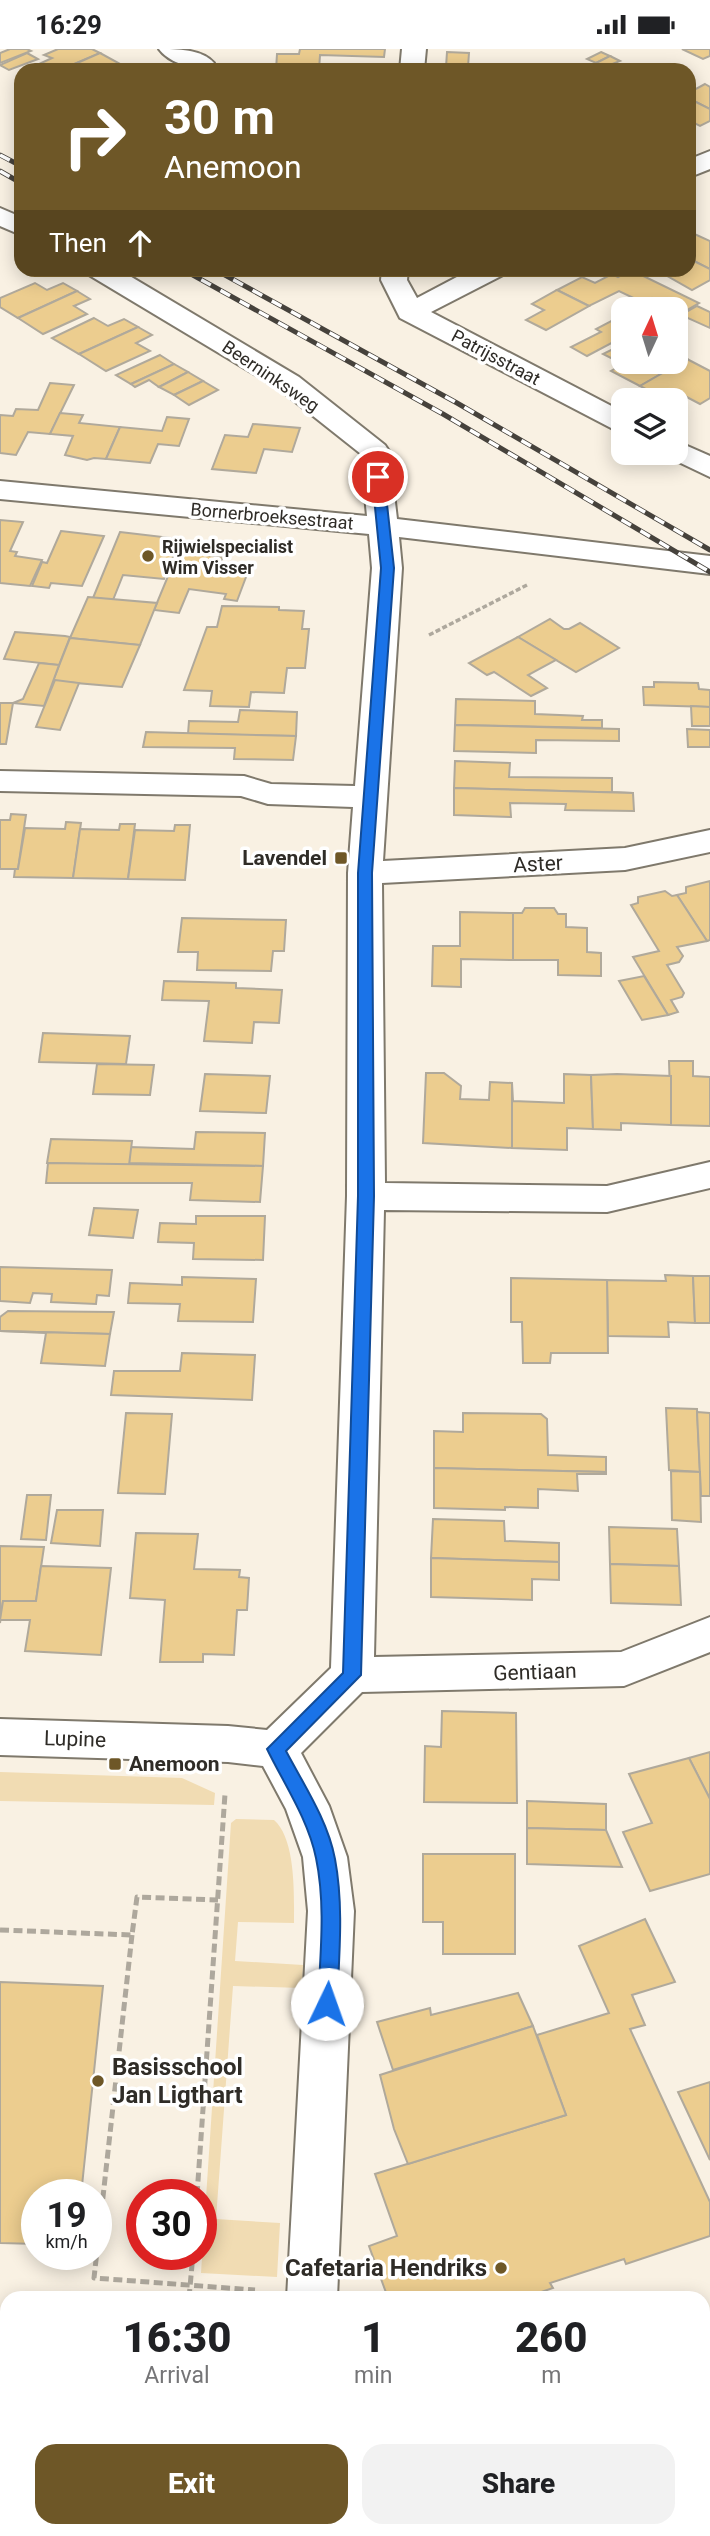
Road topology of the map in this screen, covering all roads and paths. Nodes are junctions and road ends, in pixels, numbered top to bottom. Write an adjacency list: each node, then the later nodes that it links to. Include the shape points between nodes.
1 (172, 49): 2 (street)
2 (202, 62)
3 (111, 277): 11 (street, Beerninksweg, via 289,383 375,451)
4 (394, 277): 6 (street)
5 (478, 277): 6 (street)
6 (410, 312): 7 (street, Patrijsstraat)
7 (611, 417)
8 (688, 456): 9 (street)
9 (710, 468)
10 (0, 490): 11 (street, Bornerbroeksestraat)
11 (383, 527): 12 (street, Bornerbroeksestraat); 14 (street, via 387,568)
12 (598, 553): 13 (street, Bornerbroeksestraat); 14 (path)
13 (710, 565)
14 (383, 658): 16 (street)
15 (0, 781): 16 (street, via 244,786 268,794)
16 (371, 797): 18 (street)
17 (710, 841): 18 (street, Aster, via 625,859)
18 (365, 873): 20 (street)
19 (710, 1175): 20 (street, via 607,1199)
20 (366, 1196): 22 (street)
21 (710, 1634): 22 (street, Gentiaan, via 624,1669)
22 (352, 1675): 25 (street)
23 (0, 1737): 24 (street, Lupine)
24 (228, 1744): 25 (street, Lupine); 26 (path)
25 (276, 1749): 34 (street, via 307,1806 325,1857 331,1911)
26 (218, 1900): 28 (path, via 137,1897); 29 (path)
27 (0, 1930): 28 (path)
28 (132, 1935): 31 (path, via 94,2278)
29 (198, 2179)
30 (191, 2270): 31 (path)
31 (190, 2287): 32 (path); 33 (path)
32 (190, 2291)
33 (251, 2291)
34 (312, 2291)

